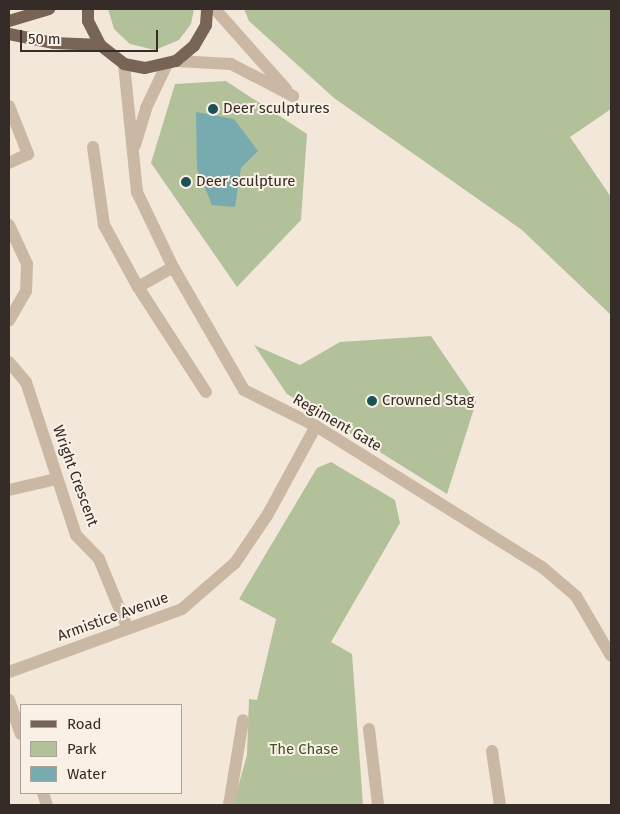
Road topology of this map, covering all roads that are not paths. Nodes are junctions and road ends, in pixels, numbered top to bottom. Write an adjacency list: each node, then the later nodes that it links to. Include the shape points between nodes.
1 (49, 9): 5 (main road)
2 (88, 9): 7 (main road, via 88,21)
3 (207, 9): 9 (main road, via 206,25 194,46)
4 (215, 9): 9 (street, via 293,96 232,64)
5 (9, 21)
6 (9, 34): 7 (main road, via 54,43)
7 (100, 45): 8 (main road)
8 (124, 64): 9 (main road, via 145,68); 12 (street, Regiment Gate)
9 (171, 64): 12 (street, Regiment Gate, via 146,108)
10 (9, 106): 13 (street, via 28,154)
11 (92, 147): 16 (street, via 104,225)
12 (133, 151): 15 (street, Regiment Gate, via 137,192)
13 (9, 163)
14 (9, 225): 17 (street, via 28,264 26,291)
15 (173, 267): 16 (street); 20 (street, Regiment Gate, via 244,390)
16 (138, 287): 19 (street)
17 (9, 321)
18 (9, 362): 21 (street, Wright Crescent, via 26,382)
19 (206, 392)
20 (316, 426): 23 (street, Armistice Avenue, via 268,514 235,564 182,610); 24 (street, Regiment Gate, via 542,567 576,596)
21 (56, 479): 22 (street); 23 (street, Wright Crescent, via 76,535 98,559)
22 (9, 490)
23 (127, 628): 25 (street, Armistice Avenue)
24 (611, 656)
25 (9, 672)
26 (9, 700): 29 (street)
27 (243, 720): 31 (street)
28 (369, 729): 32 (street)
29 (20, 731)
30 (492, 751): 33 (street)
31 (229, 805)
32 (378, 805)
33 (500, 805)

